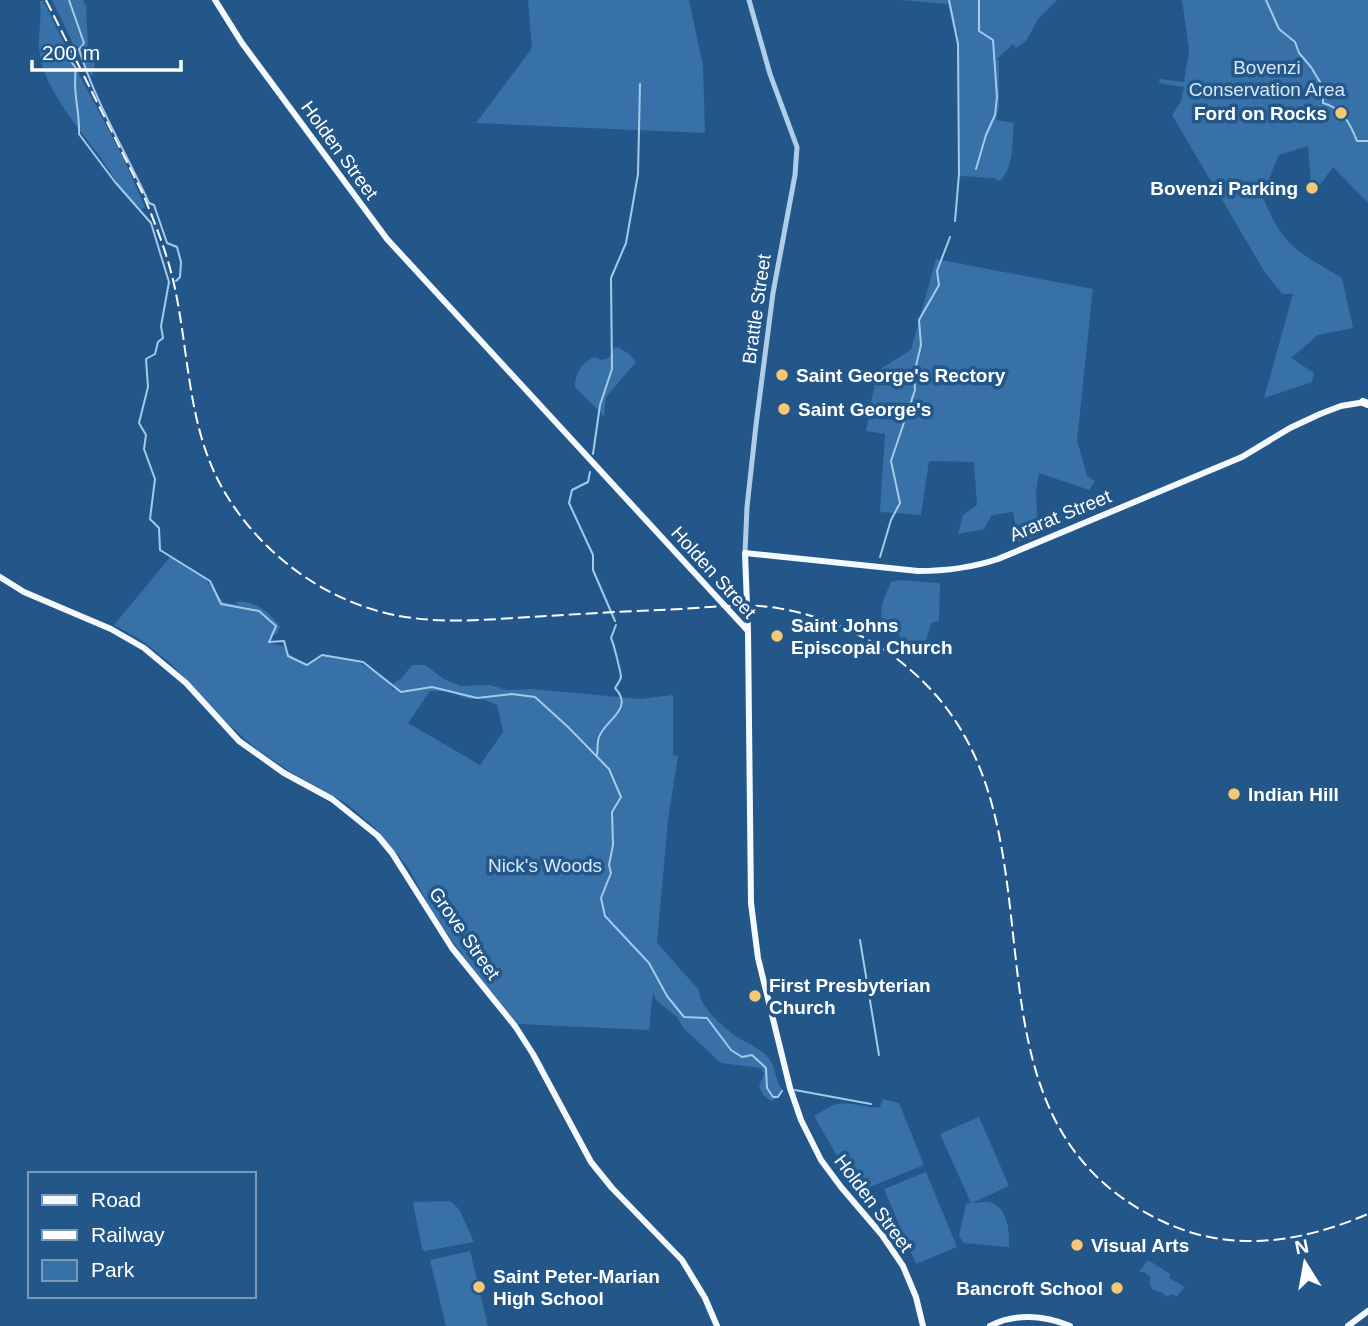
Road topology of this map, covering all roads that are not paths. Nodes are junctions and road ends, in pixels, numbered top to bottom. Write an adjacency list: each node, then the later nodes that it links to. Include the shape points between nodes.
1 (215, 0): 7 (main road, Holden Street, via 387,239)
2 (749, 0): 4 (street, Brattle Street, via 797,147 755,425)
3 (1366, 403): 4 (main road, Ararat Street, via 1320,414 1242,457 973,566 918,571)
4 (745, 553): 6 (main road, Brattle Street)
5 (0, 577): 10 (main road, Grove Street, via 144,648 178,676 239,741 342,807 385,845 445,938 527,1044 591,1162 682,1260)
6 (747, 610): 7 (main road, via 739,614); 8 (main road, Brattle Street)
7 (729, 611): 8 (main road, Holden Street)
8 (748, 631): 11 (main road, Holden Street, via 751,903 758,958 790,1088 821,1160 903,1266)
9 (1368, 1311): 14 (main road)
10 (717, 1326)
11 (923, 1326)
12 (990, 1326): 13 (main road, via 1030,1317)
13 (1070, 1326)
14 (1348, 1326)

